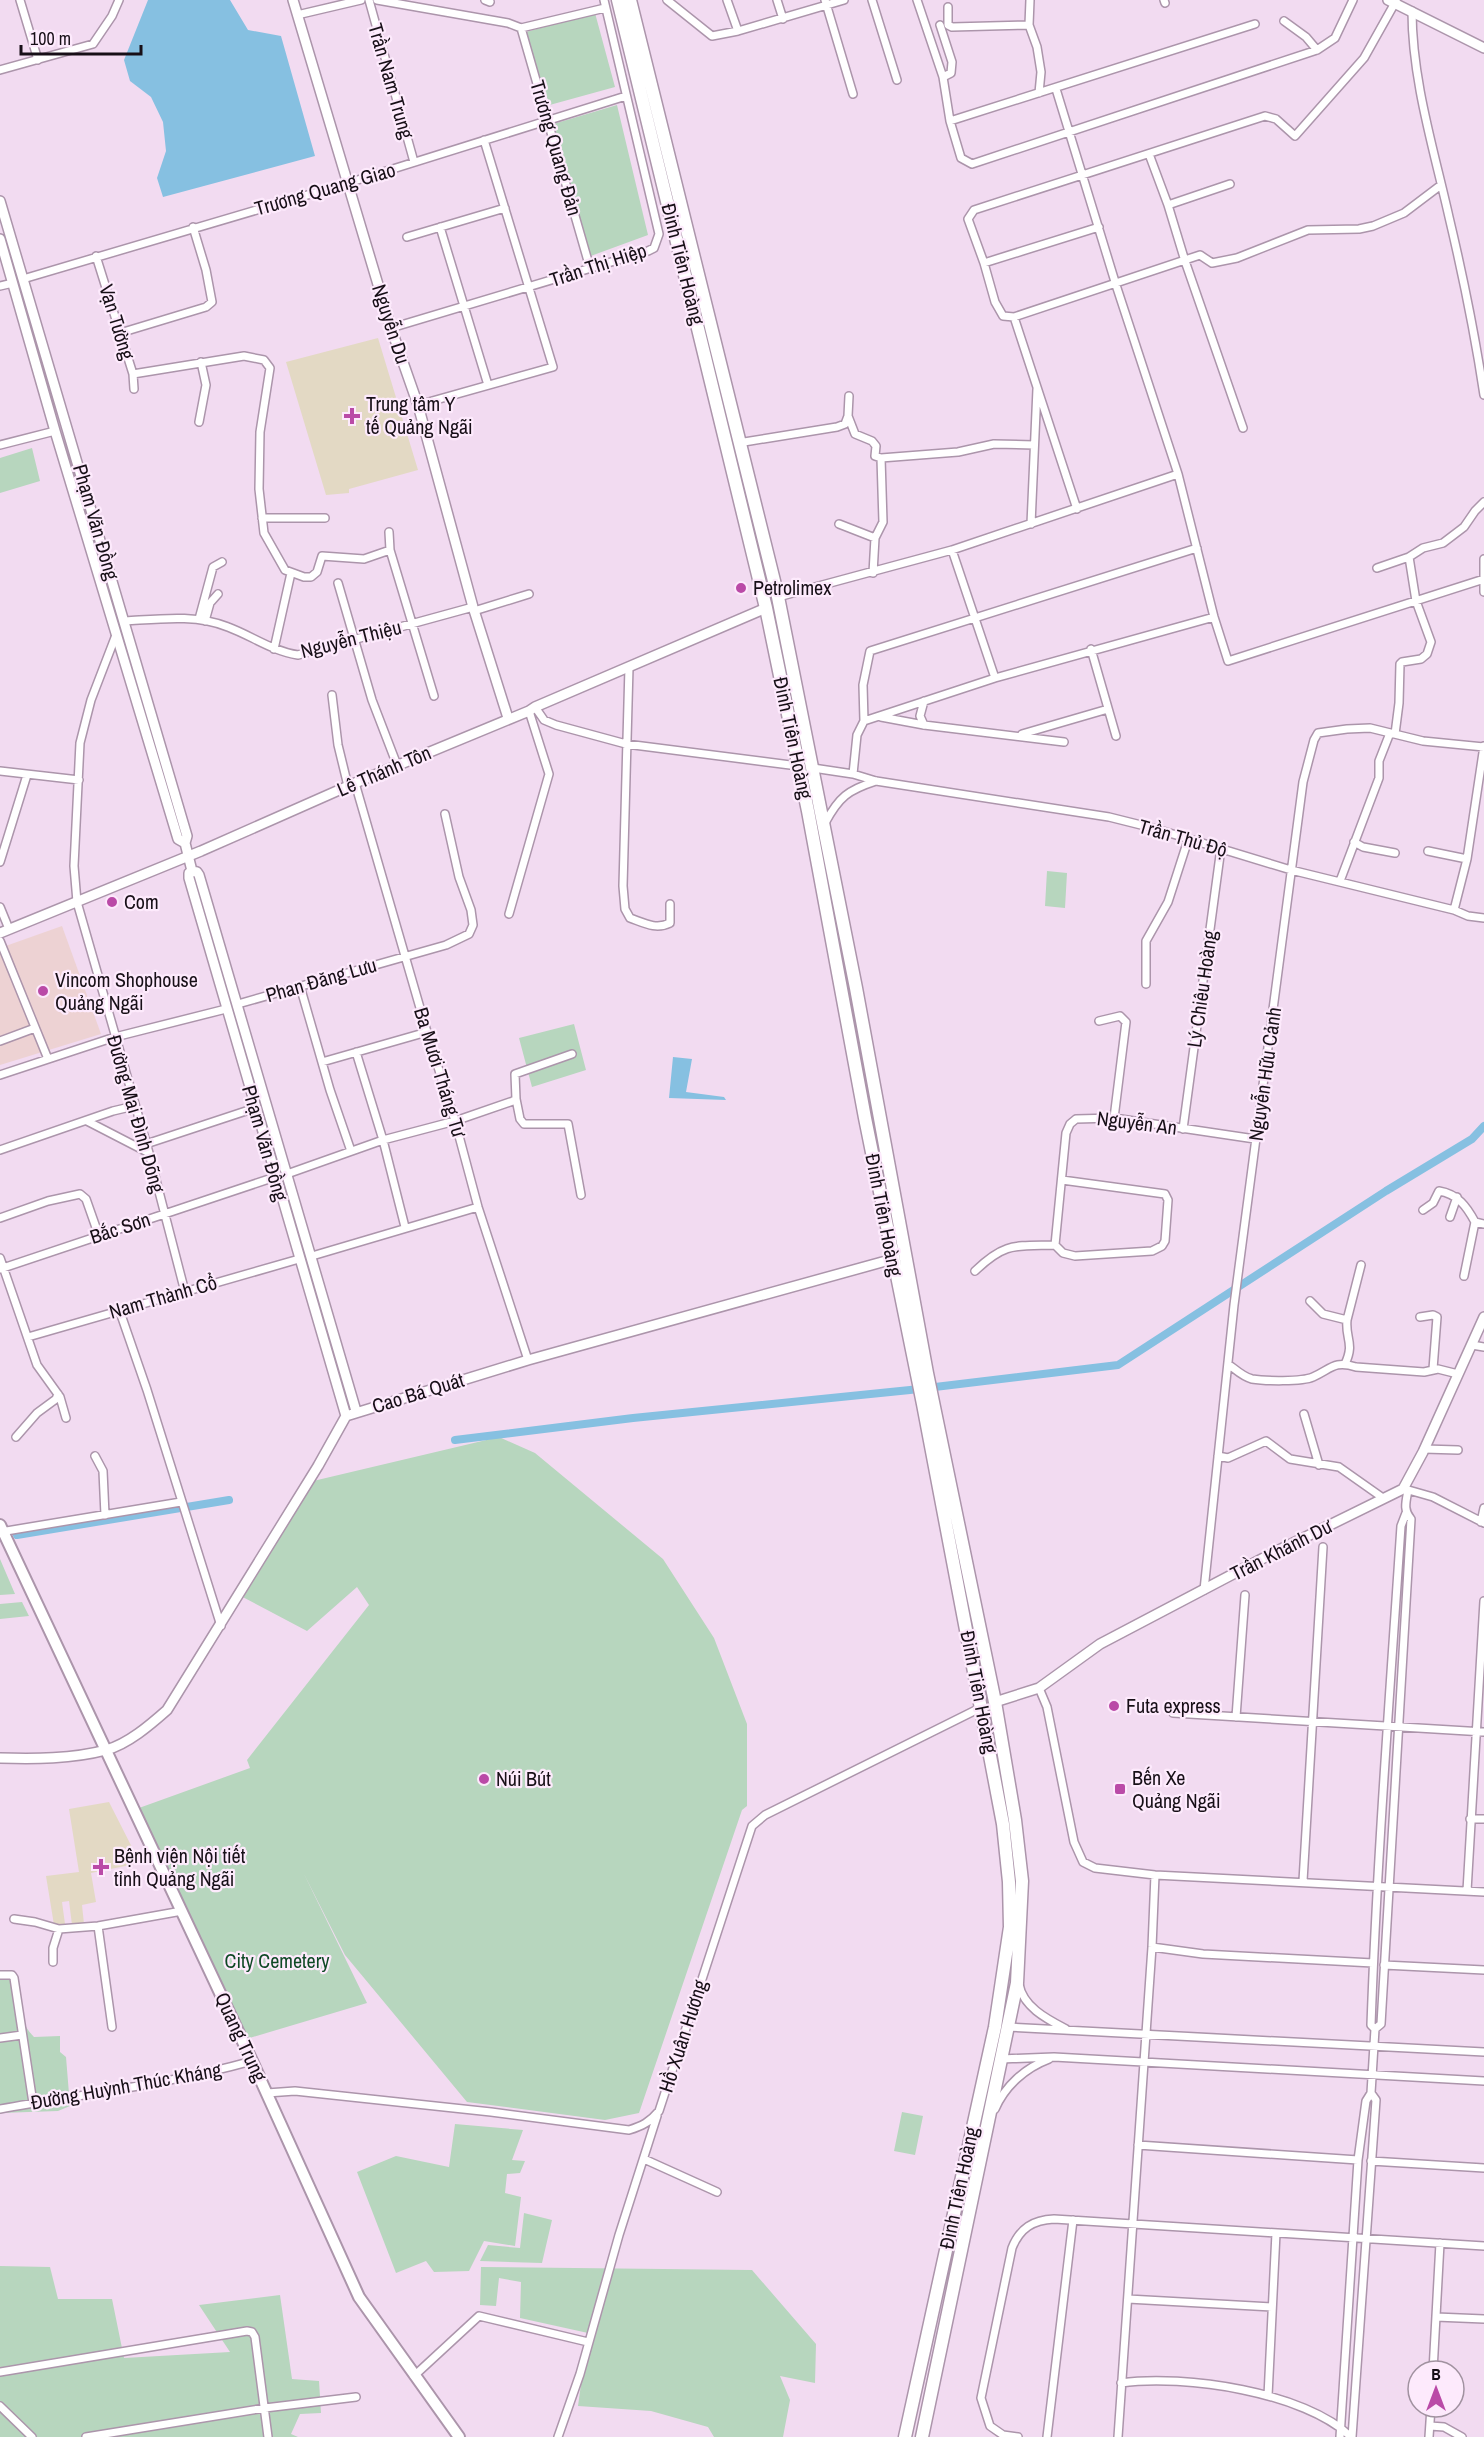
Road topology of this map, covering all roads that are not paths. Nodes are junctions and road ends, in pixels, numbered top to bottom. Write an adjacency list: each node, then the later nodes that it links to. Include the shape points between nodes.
1 (20, 0): 32 (street)
2 (119, 0): 32 (street, via 93,44)
3 (293, 0): 22 (street, Nguyễn Du)
4 (361, 0): 22 (street)
5 (369, 0): 45 (street, Trần Nam Trung)
6 (376, 0): 28 (street)
7 (618, 0): 115 (highway, Đinh Tiên Hoàng)
8 (630, 0): 84 (highway, Đinh Tiên Hoàng)
9 (667, 0): 29 (street, via 712,36)
10 (728, 0): 29 (street)
11 (777, 0): 23 (street)
12 (844, 0): 18 (street)
13 (872, 0): 35 (street)
14 (917, 0): 34 (street)
15 (1030, 0): 26 (street)
16 (1353, 0): 31 (street, via 1335,38)
17 (1393, 1): 21 (street); 44 (street, via 1364,58 1295,136 1276,119 1265,116)
18 (825, 3): 23 (street); 38 (street)
19 (605, 4): 28 (street); 39 (street)
20 (948, 7): 26 (street, via 947,20 952,27)
21 (1412, 11): 30 (street); 49 (street, via 1412,48)
22 (297, 15): 47 (street, Nguyễn Du)
23 (783, 18): 29 (street)
24 (1284, 21): 31 (street)
25 (1255, 24): 36 (street)
26 (1029, 25): 37 (street, via 1041,72)
27 (939, 26): 34 (street, via 952,68)
28 (520, 28): 40 (street, Trương Quang Đản)
29 (738, 31)
30 (1484, 48)
31 (1317, 50): 42 (street)
32 (38, 60): 33 (street)
33 (0, 70)
34 (943, 77): 41 (street)
35 (897, 80)
36 (1056, 89): 37 (street); 42 (street)
37 (1039, 93): 41 (street)
38 (853, 94)
39 (626, 96): 40 (street, Trương Quang Giao); 61 (street, Trần Thị Hiệp, via 658,242 648,251)
40 (548, 120): 43 (street, Trương Quang Giao); 61 (street, Trương Quang Đản)
41 (950, 121): 42 (street, via 961,159 972,164)
42 (1069, 131): 46 (street)
43 (484, 140): 45 (street, Trương Quang Giao); 52 (street)
44 (1149, 154): 46 (street); 51 (street)
45 (414, 162): 47 (street, Trương Quang Giao)
46 (1083, 175): 55 (street); 60 (street, via 974,210 968,219)
47 (348, 183): 53 (street, Trương Quang Giao); 69 (street, Nguyễn Du)
48 (1230, 184): 51 (street)
49 (1441, 185): 59 (street, via 1404,213 1373,226 1308,230 1237,258 1212,263 1200,255); 76 (street)
50 (0, 201): 62 (street, Phạm Văn Đồng)
51 (1168, 205): 59 (street)
52 (505, 208): 54 (street); 66 (street)
53 (193, 227): 58 (street, Trương Quang Giao); 70 (street, via 212,302)
54 (440, 227): 56 (street); 67 (street)
55 (1100, 227): 60 (street); 64 (street)
56 (406, 237)
57 (0, 239): 63 (street, Phạm Văn Đồng)
58 (96, 256): 62 (street, Trương Quang Giao); 70 (street, Vạn Tường)
59 (1185, 261): 64 (street); 82 (street)
60 (984, 263): 68 (street, via 995,302 1004,316)
61 (590, 268): 66 (street, Trần Thị Hiệp)
62 (23, 279): 63 (street); 81 (street, Phạm Văn Đồng)
63 (13, 283): 65 (street); 83 (street, Phạm Văn Đồng)
64 (1116, 285): 68 (street); 88 (street)
65 (0, 286)
66 (528, 288): 67 (street, Trần Thị Hiệp); 74 (street, via 552,367)
67 (464, 305): 69 (street, Trần Thị Hiệp); 74 (street)
68 (1014, 317): 73 (street)
69 (392, 328): 78 (street, Nguyễn Du)
70 (120, 333): 72 (street, Vạn Tường)
71 (201, 362): 72 (street); 80 (street, via 206,385); 91 (street, via 254,356 270,368 261,432)
72 (133, 374): 75 (street, Vạn Tường)
73 (1037, 383): 86 (street); 90 (street)
74 (488, 385): 78 (street)
75 (134, 389)
76 (1484, 395)
77 (849, 396): 79 (street)
78 (418, 405): 116 (street, Nguyễn Du)
79 (848, 417): 84 (street, via 837,427); 87 (street, via 855,434 872,441 875,456)
80 (199, 422)
81 (68, 425): 83 (street); 104 (street, Phạm Văn Đồng)
82 (1243, 428)
83 (55, 431): 85 (street); 107 (street, Phạm Văn Đồng)
84 (738, 443): 113 (highway, Đinh Tiên Hoàng)
85 (0, 445)
86 (1034, 445): 87 (street, via 994,444 957,452); 94 (street)
87 (880, 458): 96 (street, via 883,522)
88 (1178, 474): 90 (street); 97 (street)
89 (1484, 502): 100 (street, via 1464,527 1443,543)
90 (1077, 509): 94 (street)
91 (262, 518): 92 (street); 105 (street, via 264,533 280,565)
92 (325, 518)
93 (839, 524): 96 (street)
94 (1031, 524): 99 (street)
95 (389, 532): 98 (street)
96 (875, 538): 106 (street)
97 (1197, 548): 117 (street); 119 (street)
98 (390, 550): 105 (street, via 364,559 322,556 314,575); 121 (street)
99 (952, 550): 106 (street); 119 (street)
100 (1409, 557): 103 (street); 114 (street)
101 (1484, 559): 108 (street)
102 (222, 562): 118 (street, via 217,563 211,574)
103 (1377, 568)
104 (111, 572): 107 (street); 120 (street, Phạm Văn Đồng)
105 (291, 573): 124 (street)
106 (873, 573): 113 (street)
107 (98, 575): 122 (street, Phạm Văn Đồng)
108 (1483, 579): 110 (street); 114 (street)
109 (338, 583): 123 (street)
110 (1484, 592)
111 (218, 594): 118 (street)
112 (529, 594): 116 (street, Nguyễn Thiệu)
113 (778, 597): 115 (highway); 147 (highway, Đinh Tiên Hoàng)
114 (1416, 601): 117 (street, via 1228,661); 139 (street, via 1430,648 1421,659 1400,664 1400,703)
115 (766, 608): 126 (street, Lê Thánh Tôn); 146 (highway, Đinh Tiên Hoàng)
116 (473, 609): 121 (street, Nguyễn Thiệu); 135 (street, Nguyễn Du)
117 (1214, 617): 125 (street)
118 (202, 620): 120 (street, Nguyễn Thiệu); 124 (street, Nguyễn Thiệu, via 228,627)
119 (975, 620): 127 (street); 137 (street, via 870,651 863,685)
120 (126, 621): 134 (street, Phạm Văn Đồng)
121 (411, 624): 123 (street, Nguyễn Thiệu); 129 (street)
122 (116, 634): 136 (street, Phạm Văn Đồng); 151 (street, Đường Mai Đình Dõng, via 84,724)
123 (354, 639): 124 (street, Nguyễn Thiệu, via 298,655); 145 (street)
124 (274, 649)
125 (1091, 649): 127 (street); 132 (street)
126 (629, 667): 131 (street, Lê Thánh Tôn); 143 (street)
127 (994, 678): 130 (street)
128 (332, 695): 153 (street, Ba Mươi Tháng Tư, via 338,746)
129 (434, 696)
130 (924, 702): 133 (street); 138 (street, via 920,716)
131 (532, 709): 135 (street, Lê Thánh Tôn); 143 (street, via 556,725); 173 (street, via 549,774)
132 (1108, 709): 140 (street); 141 (street)
133 (879, 717): 137 (street); 138 (street)
134 (153, 718): 136 (street); 159 (street, Phạm Văn Đồng, via 187,836)
135 (508, 718): 145 (street, Lê Thánh Tôn)
136 (141, 721): 159 (street, Phạm Văn Đồng, via 178,840)
137 (864, 721): 149 (street, via 857,735)
138 (924, 725): 140 (street)
139 (1392, 733): 144 (street, via 1423,741); 158 (street, via 1378,761 1379,778); 166 (street, Nguyễn Hữu Cảnh, via 1370,728 1318,734 1304,782)
140 (1019, 735): 142 (street)
141 (1116, 736)
142 (1064, 742)
143 (626, 744): 146 (street); 170 (street, via 625,909 630,918 661,927 670,923)
144 (1484, 746): 154 (street)
145 (397, 765): 153 (street, Lê Thánh Tôn)
146 (798, 766): 181 (highway, Đinh Tiên Hoàng)
147 (813, 768): 149 (street, Trần Thủ Độ); 156 (highway, Đinh Tiên Hoàng)
148 (0, 771): 150 (street)
149 (853, 774): 152 (street, Trần Thủ Độ)
150 (27, 775): 151 (street); 165 (street)
151 (80, 780): 169 (street, Đường Mai Đình Dõng, via 74,855)
152 (876, 781): 156 (street, via 841,798); 157 (street, Trần Thủ Độ, via 1109,817)
153 (352, 785): 163 (street, Lê Thánh Tôn); 177 (street, Ba Mươi Tháng Tư)
154 (1482, 794): 164 (street)
155 (445, 814): 177 (street, Phan Đăng Lưu, via 473,929 459,940)
156 (824, 824): 180 (highway, Đinh Tiên Hoàng)
157 (1188, 840): 160 (street, Trần Thủ Độ); 178 (street, via 1168,902 1146,941)
158 (1354, 842): 162 (street); 168 (street)
159 (184, 843): 163 (street, Phạm Văn Đồng)
160 (1221, 848): 166 (street, Trần Thủ Độ); 201 (street, Lý Chiêu Hoàng)
161 (1428, 851): 164 (street)
162 (1395, 853)
163 (188, 856): 167 (street, Phạm Văn Đồng); 169 (street, Lê Thánh Tôn)
164 (1467, 859): 172 (street)
165 (0, 862)
166 (1291, 870): 168 (street, Trần Thủ Độ); 202 (street, Nguyễn Hữu Cảnh)
167 (192, 871): 182 (street, Phạm Văn Đồng, via 199,875); 183 (street, Phạm Văn Đồng, via 189,878)
168 (1340, 881): 172 (street, Trần Thủ Độ)
169 (77, 902): 175 (street, Lê Thánh Tôn); 187 (street, Đường Mai Đình Dõng)
170 (670, 904)
171 (0, 907): 175 (street)
172 (1454, 910): 174 (street, Trần Thủ Độ)
173 (509, 914)
174 (1484, 918)
175 (4, 931)
176 (0, 941): 185 (street)
177 (405, 955): 179 (street, Phan Đăng Lưu); 186 (street, Ba Mươi Tháng Tư)
178 (1146, 984)
179 (300, 986): 182 (street, Phan Đăng Lưu); 192 (street)
180 (856, 988): 181 (highway); 246 (highway, Đinh Tiên Hoàng)
181 (842, 990): 226 (highway, Đinh Tiên Hoàng)
182 (238, 1004): 183 (street); 195 (street, Phạm Văn Đồng)
183 (226, 1009): 187 (street); 197 (street, Phạm Văn Đồng)
184 (1099, 1021): 198 (street, via 1120,1016 1126,1022)
185 (35, 1028): 188 (street); 191 (street)
186 (427, 1032): 189 (street); 200 (street, Ba Mươi Tháng Tư)
187 (115, 1037): 191 (street); 196 (street, Đường Mai Đình Dõng)
188 (0, 1041)
189 (356, 1052): 192 (street); 203 (street)
190 (572, 1054): 194 (street, via 515,1074)
191 (48, 1059): 193 (street)
192 (322, 1062): 206 (street)
193 (0, 1075)
194 (516, 1099): 200 (street); 211 (street, via 524,1124 568,1124)
195 (267, 1103): 197 (street); 208 (street, Phạm Văn Đồng)
196 (134, 1106): 199 (street); 204 (street, Đường Mai Đình Dõng)
197 (255, 1108): 204 (street); 209 (street, Phạm Văn Đồng)
198 (1114, 1118): 201 (street, Nguyễn An); 210 (street, Nguyễn An, via 1078,1118 1070,1124)
199 (87, 1121): 205 (street); 207 (street)
200 (455, 1121): 203 (street); 213 (street, Ba Mươi Tháng Tư)
201 (1183, 1129): 202 (street, Nguyễn An)
202 (1255, 1139): 243 (street, Nguyễn Hữu Cảnh)
203 (383, 1140): 206 (street); 220 (street)
204 (146, 1144): 207 (street, Đường Mai Đình Dõng)
205 (0, 1150)
206 (351, 1151): 208 (street)
207 (149, 1153): 215 (street, Đường Mai Đình Dõng)
208 (287, 1174): 209 (street); 223 (street, Phạm Văn Đồng)
209 (275, 1177): 215 (street, Bắc Sơn); 225 (street, Phạm Văn Đồng)
210 (1062, 1179): 222 (street, Nguyễn An); 222 (street, via 1165,1194 1166,1234 1162,1246 1152,1251 1075,1256)
211 (581, 1195)
212 (1456, 1197): 214 (street, via 1439,1191 1433,1203); 216 (street); 218 (street)
213 (478, 1207): 220 (street); 242 (street, Ba Mươi Tháng Tư)
214 (1423, 1210)
215 (164, 1214): 221 (street, Bắc Sơn); 231 (street, Đường Mai Đình Dõng)
216 (1450, 1217)
217 (0, 1218): 221 (street, via 80,1194 86,1199)
218 (1475, 1222): 219 (street); 230 (street)
219 (1484, 1224)
220 (405, 1227): 223 (street)
221 (99, 1236): 228 (street, Bắc Sơn)
222 (1054, 1245): 229 (street, via 1007,1247)
223 (312, 1256): 225 (street); 237 (street, Phạm Văn Đồng)
224 (0, 1258): 228 (street)
225 (299, 1259): 231 (street, Nam Thành Cổ); 238 (street, Phạm Văn Đồng)
226 (893, 1259): 242 (street, Cao Bá Quát); 246 (highway, Đinh Tiên Hoàng)
227 (1361, 1265): 236 (street)
228 (1, 1268): 239 (street)
229 (975, 1271)
230 (1464, 1276)
231 (184, 1292): 233 (street, Nam Thành Cổ)
232 (1310, 1301): 236 (street, via 1323,1314)
233 (119, 1309): 239 (street, Nam Thành Cổ); 262 (street)
234 (1420, 1317): 245 (street, via 1437,1317)
235 (1484, 1317): 240 (street)
236 (1347, 1320): 244 (street, via 1351,1345)
237 (334, 1334): 238 (street); 250 (street, Phạm Văn Đồng)
238 (323, 1336): 252 (street, Phạm Văn Đồng)
239 (28, 1337): 248 (street, via 37,1365)
240 (1472, 1345): 241 (street); 247 (street)
241 (1484, 1347)
242 (528, 1360): 250 (street, Cao Bá Quát)
243 (1228, 1364): 244 (street, via 1252,1379 1302,1380 1331,1366); 258 (street)
244 (1345, 1364): 245 (street, via 1424,1372)
245 (1433, 1369): 247 (street)
246 (922, 1374): 249 (highway, Đinh Tiên Hoàng)
247 (1458, 1374): 255 (street)
248 (58, 1394): 253 (street); 254 (street)
249 (928, 1402): 274 (highway, Đinh Tiên Hoàng); 275 (highway, Đinh Tiên Hoàng)
250 (357, 1411): 252 (street, Cao Bá Quát)
251 (1304, 1414): 259 (street)
252 (346, 1416): 272 (street, Cao Bá Quát)
253 (66, 1418)
254 (16, 1437)
255 (1424, 1449): 256 (street); 260 (street)
256 (1458, 1450)
257 (95, 1456): 265 (street, via 103,1472)
258 (1218, 1456): 259 (street, via 1228,1458 1266,1441 1290,1459); 269 (street)
259 (1319, 1465): 261 (street, via 1339,1467)
260 (1406, 1490): 261 (street, Trần Khánh Dư); 264 (street); 266 (street, via 1433,1497)
261 (1383, 1498): 269 (street, Trần Khánh Dư)
262 (183, 1507): 265 (street); 272 (street)
263 (1484, 1508): 266 (street)
264 (1407, 1513): 279 (street, via 1401,1526); 280 (street, via 1411,1519)
265 (105, 1515): 267 (street)
266 (1482, 1522)
267 (1, 1530): 283 (main road, Quang Trung)
268 (1323, 1547): 278 (street)
269 (1204, 1590): 273 (street, Trần Khánh Dư, via 1100,1644)
270 (1245, 1595): 277 (street)
271 (1484, 1600): 281 (street)
272 (221, 1626): 283 (street, Cao Bá Quát, via 167,1710 134,1736)
273 (1039, 1688): 274 (street, Trần Khánh Dư); 287 (street, via 1047,1707 1074,1842 1083,1862 1095,1868)
274 (995, 1702): 275 (highway); 303 (highway, Đinh Tiên Hoàng, via 1022,1881)
275 (982, 1707): 323 (street, Hồ Xuân Hương, via 765,1815 752,1826); 359 (highway, Đinh Tiên Hoàng, via 1004,1824 1010,1927 992,2039)
276 (1173, 1713): 277 (street)
277 (1236, 1717): 278 (street)
278 (1313, 1720): 279 (street); 288 (street)
279 (1387, 1726): 280 (street); 289 (street)
280 (1399, 1727): 281 (street); 290 (street)
281 (1476, 1732): 282 (street); 285 (street)
282 (1484, 1732)
283 (107, 1750): 284 (street, Cao Bá Quát, via 64,1757); 293 (main road, Quang Trung)
284 (0, 1758)
285 (1470, 1819): 286 (street); 291 (street)
286 (1484, 1820)
287 (1155, 1875): 288 (street); 297 (street)
288 (1303, 1881): 289 (street)
289 (1379, 1886): 290 (street); 299 (street)
290 (1389, 1887): 291 (street); 300 (street)
291 (1467, 1891): 292 (street)
292 (1484, 1892)
293 (182, 1911): 295 (street); 315 (main road, Quang Trung)
294 (14, 1919): 296 (street)
295 (98, 1926): 296 (street); 304 (street)
296 (59, 1929): 298 (street)
297 (1152, 1947): 299 (street, via 1203,1954); 309 (street)
298 (53, 1962)
299 (1374, 1962): 306 (street, via 1371,2025)
300 (1384, 1965): 301 (street); 306 (street, via 1381,2024)
301 (1484, 1970)
302 (0, 1975): 308 (street, via 14,1978)
303 (1018, 1975): 305 (highway, Đinh Tiên Hoàng); 307 (street, via 1020,1990 1034,2009 1043,2018)
304 (112, 2027)
305 (1007, 2027): 307 (street); 314 (highway, Đinh Tiên Hoàng)
306 (1375, 2029): 311 (street)
307 (1071, 2031): 309 (street)
308 (22, 2035): 310 (street); 321 (street)
309 (1145, 2035): 311 (street); 316 (street)
310 (0, 2038)
311 (1373, 2046): 312 (street); 317 (street)
312 (1484, 2052)
313 (1054, 2057): 314 (street); 316 (street); 324 (street, via 1006,2088)
314 (1001, 2060): 324 (highway, Đinh Tiên Hoàng)
315 (252, 2061): 319 (main road, Quang Trung); 321 (street, Đường Huỳnh Thúc Kháng, via 127,2089)
316 (1143, 2062): 317 (street); 325 (street)
317 (1371, 2074): 318 (street); 320 (street)
318 (1484, 2081)
319 (267, 2093): 323 (street, Hồ Xuân Hương, via 295,2091 629,2130 651,2120); 345 (main road, Quang Trung, via 359,2296)
320 (1371, 2093): 327 (street, via 1366,2101); 328 (street, via 1376,2100)
321 (33, 2103): 322 (street, Đường Huỳnh Thúc Kháng)
322 (0, 2109)
323 (659, 2111): 326 (street)
324 (988, 2126): 360 (highway, Đinh Tiên Hoàng)
325 (1138, 2145): 327 (street); 332 (street)
326 (644, 2159): 330 (street); 342 (street)
327 (1358, 2160): 334 (street)
328 (1371, 2162): 329 (street); 335 (street)
329 (1484, 2168)
330 (717, 2192)
331 (1073, 2220): 332 (street); 361 (street, via 1034,2222 1017,2236 1012,2247 981,2398 990,2426); 362 (street)
332 (1133, 2224): 333 (street); 338 (street)
333 (1276, 2233): 334 (street); 339 (street)
334 (1353, 2238): 335 (street); 352 (street)
335 (1367, 2238): 336 (street); 365 (street)
336 (1440, 2243): 337 (street); 340 (street)
337 (1484, 2246)
338 (1128, 2300): 339 (street); 346 (street)
339 (1272, 2307): 347 (street)
340 (1436, 2316): 341 (street); 343 (street)
341 (1484, 2319)
342 (588, 2342): 345 (street, via 479,2316); 358 (street)
343 (1434, 2359)
344 (0, 2372): 350 (street, via 247,2331 255,2337)
345 (414, 2376): 357 (main road, Quang Trung)
346 (1121, 2383): 347 (street, via 1179,2380); 363 (street)
347 (1268, 2396): 352 (street)
348 (356, 2397): 350 (street)
349 (0, 2406): 354 (street)
350 (265, 2408): 355 (street); 356 (street)
351 (1430, 2419): 353 (street)
352 (1340, 2426): 364 (street); 365 (street)
353 (1430, 2426): 366 (street); 367 (street, via 1444,2427)
354 (32, 2437)
355 (87, 2437)
356 (268, 2437)
357 (459, 2437)
358 (558, 2437)
359 (905, 2437)
360 (922, 2437)
361 (1018, 2437)
362 (1047, 2437)
363 (1118, 2437)
364 (1340, 2437)
365 (1352, 2437)
366 (1429, 2437)
367 (1462, 2437)

